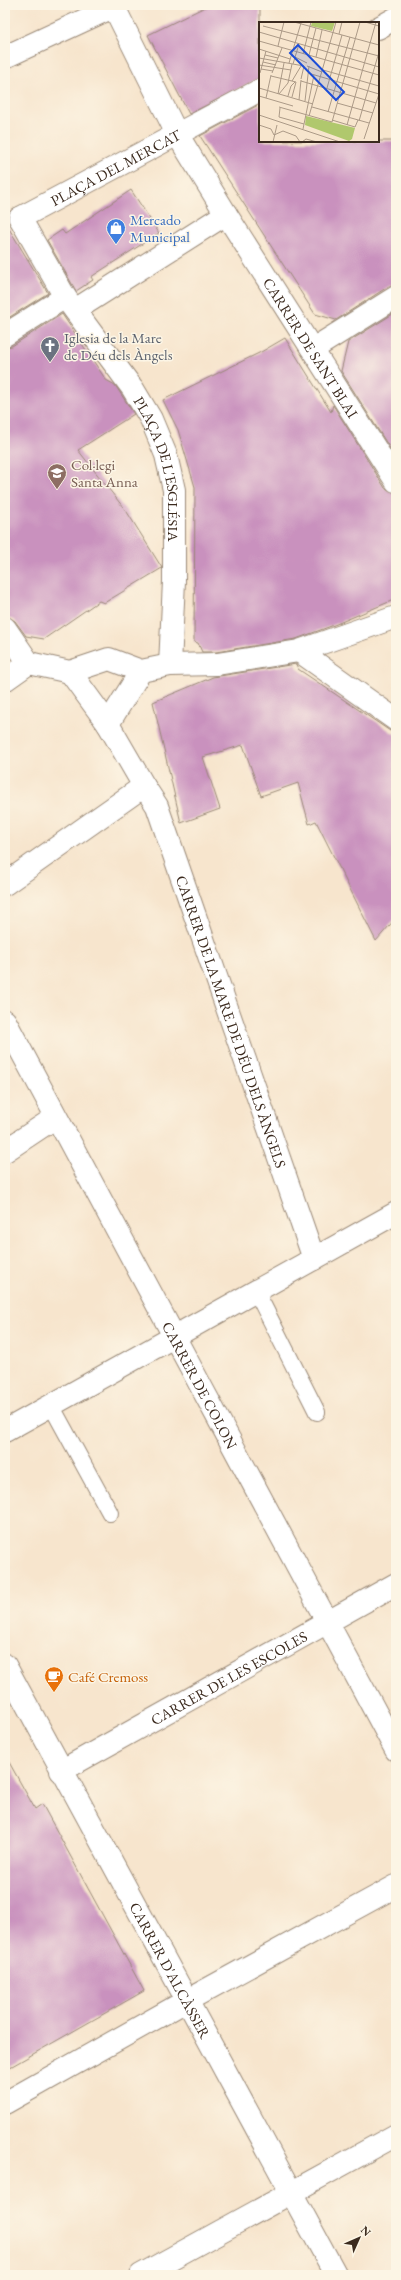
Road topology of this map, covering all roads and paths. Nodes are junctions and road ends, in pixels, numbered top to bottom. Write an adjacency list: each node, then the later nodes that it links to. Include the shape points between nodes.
1 (115, 5): 4 (street); 6 (street)
2 (396, 18): 3 (street)
3 (379, 27)
4 (5, 57)
5 (259, 91): 6 (street)
6 (177, 134): 7 (street, PLAÇA DEL MERCAT); 8 (street, PLAÇA DEL MERCAT)
7 (226, 214): 10 (street); 12 (street, CARRER DE SANT BLAI)
8 (13, 216): 10 (street, PLAÇA DEL MERCAT)
9 (396, 297): 12 (street)
10 (70, 304): 11 (street); 18 (street, PLAÇA DE L'ESGLÉSIA, via 134,388 166,455 174,490 174,581)
11 (5, 335)
12 (313, 349): 13 (street, CARRER DE SANT BLAI)
13 (396, 481)
14 (396, 616): 16 (street)
15 (5, 628): 17 (street)
16 (299, 651): 18 (street, via 218,664); 22 (street)
17 (29, 663): 20 (street); 21 (street)
18 (170, 665): 19 (street)
19 (141, 671): 20 (street, via 109,658); 23 (street)
20 (70, 672): 23 (street, CARRER DE LA MARE DE DÉU DELS ÀNGELS)
21 (5, 680)
22 (396, 720)
23 (108, 724): 24 (street, CARRER DE LA MARE DE DÉU DELS ÀNGELS)
24 (144, 786): 25 (street); 30 (street, CARRER DE LA MARE DE DÉU DELS ÀNGELS, via 158,806)
25 (5, 884)
26 (5, 1021): 27 (street, CARRER DE COLON)
27 (56, 1117): 28 (street); 32 (street, CARRER DE COLON)
28 (5, 1151)
29 (395, 1217): 30 (street)
30 (314, 1259): 31 (street)
31 (256, 1291): 32 (street); 34 (lane)
32 (174, 1336): 33 (street); 38 (street, CARRER DE COLON)
33 (51, 1405): 35 (street); 36 (lane)
34 (317, 1412)
35 (5, 1431)
36 (110, 1513)
37 (396, 1584): 38 (street, CARRER DE LES ESCOLES)
38 (327, 1621): 40 (street, CARRER DE COLON); 41 (street, CARRER DE LES ESCOLES)
39 (5, 1665): 41 (street, CARRER D'ALCÀSSER)
40 (396, 1750)
41 (61, 1771): 43 (street, CARRER D'ALCÀSSER)
42 (396, 1886): 43 (street)
43 (186, 2001): 44 (street); 46 (street, CARRER D'ALCÀSSER)
44 (5, 2103)
45 (396, 2135): 46 (street)
46 (291, 2194): 47 (street); 48 (street, CARRER D'ALCÀSSER)
47 (141, 2275)
48 (336, 2275)

